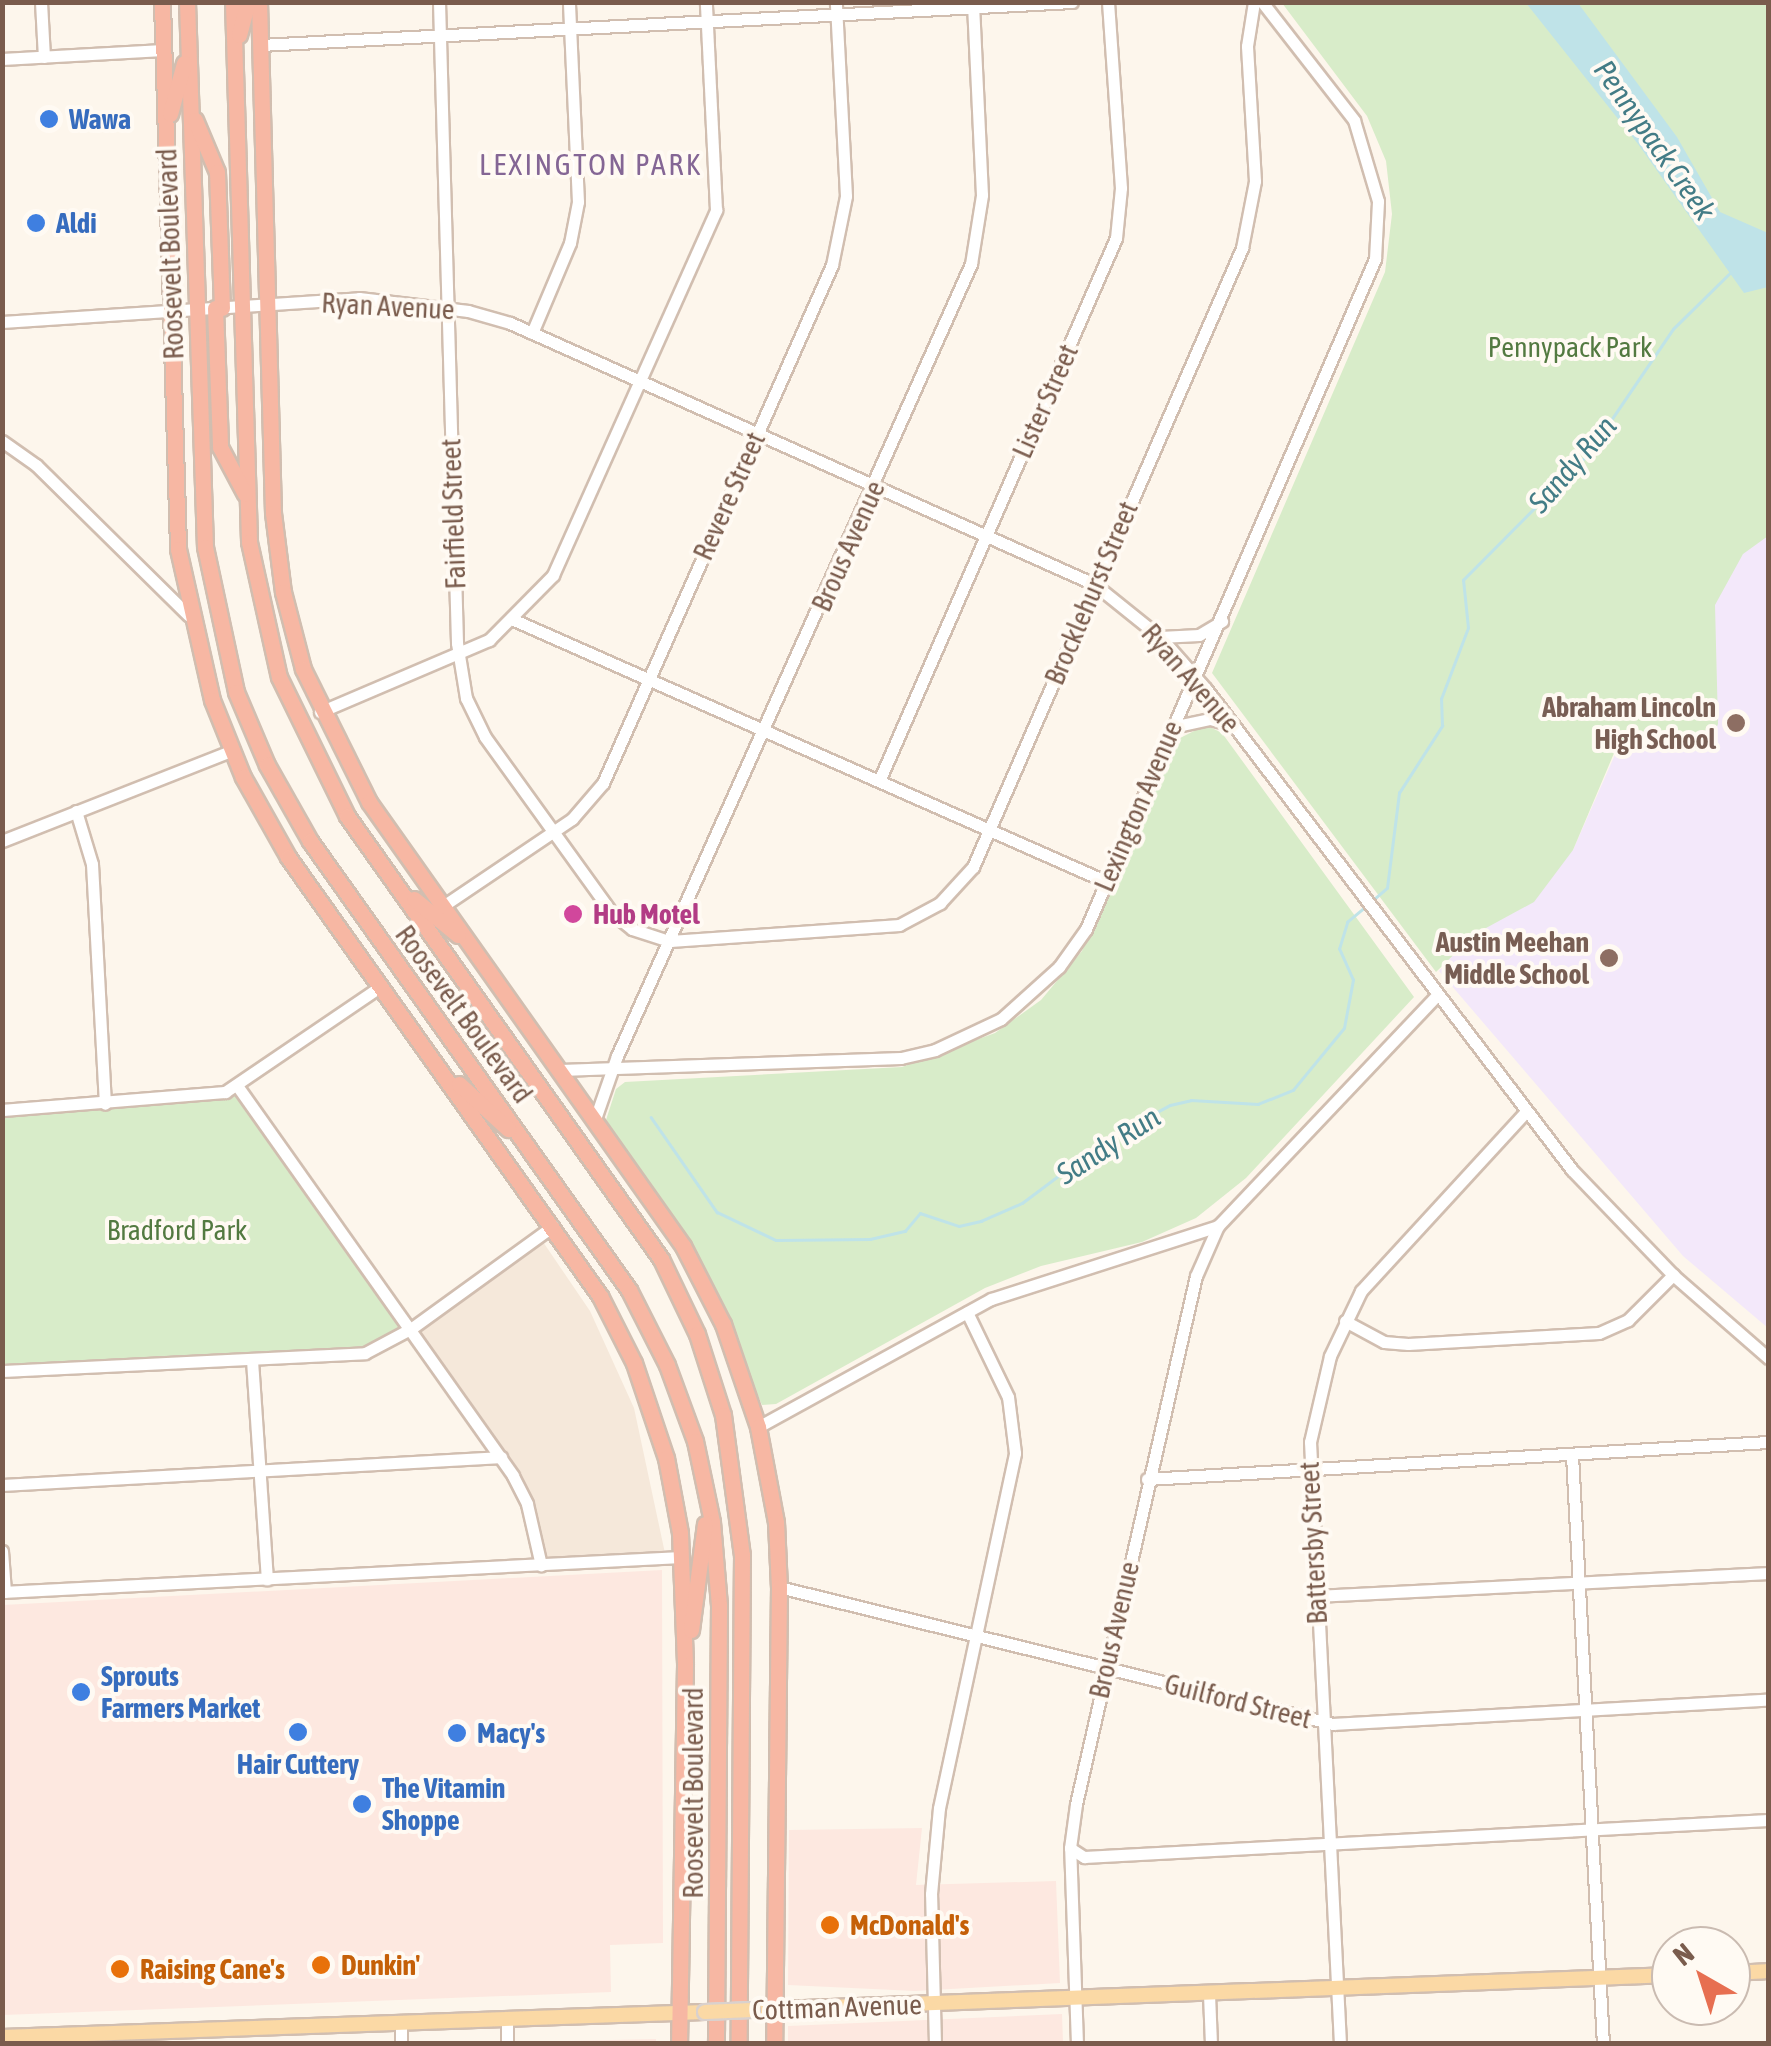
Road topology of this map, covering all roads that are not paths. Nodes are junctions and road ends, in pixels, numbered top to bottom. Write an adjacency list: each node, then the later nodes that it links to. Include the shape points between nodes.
1 (41, 2): 23 (street)
2 (162, 2): 21 (highway, Roosevelt Boulevard)
3 (187, 2): 20 (highway, Roosevelt Boulevard)
4 (233, 2): 22 (highway, Roosevelt Boulevard)
5 (248, 2): 22 (highway)
6 (259, 2): 19 (highway, Roosevelt Boulevard)
7 (438, 2): 18 (street, Fairfield Street)
8 (569, 2): 17 (street)
9 (706, 2): 16 (street)
10 (1072, 2): 14 (street)
11 (1108, 2): 40 (street, Lister Street, via 1121,188 1116,238)
12 (1254, 2): 41 (street, Brocklehurst Street, via 1247,46 1251,216)
13 (1262, 2): 44 (street, Lexington Avenue, via 1354,120 1370,160 1379,235 1367,291)
14 (973, 5): 15 (street); 38 (street, Brous Avenue, via 982,195 976,246)
15 (836, 9): 16 (street); 36 (street, Revere Street, via 846,196 841,238)
16 (708, 22): 17 (street); 35 (street, via 716,210)
17 (570, 29): 18 (street); 34 (street, via 578,202 570,243)
18 (440, 36): 19 (street); 29 (street, Fairfield Street)
19 (260, 44): 27 (highway, Roosevelt Boulevard)
20 (188, 45): 25 (highway, Roosevelt Boulevard); 26 (highway)
21 (163, 50): 23 (street); 26 (highway, Roosevelt Boulevard)
22 (234, 54): 28 (highway, Roosevelt Boulevard)
23 (44, 57): 24 (street)
24 (2, 59)
25 (190, 112): 30 (highway, via 217,172); 31 (highway, Roosevelt Boulevard)
26 (166, 132): 32 (highway, Roosevelt Boulevard)
27 (267, 304): 28 (street, Ryan Avenue); 29 (street, Ryan Avenue, via 359,298); 49 (highway, Roosevelt Boulevard, via 278,566)
28 (241, 306): 30 (street, Ryan Avenue); 39 (highway, Roosevelt Boulevard)
29 (447, 306): 34 (street, Ryan Avenue); 46 (street, Fairfield Street)
30 (218, 308): 31 (street, Ryan Avenue); 39 (highway, via 220,447)
31 (196, 310): 32 (street, Ryan Avenue); 74 (highway, Roosevelt Boulevard, via 206,562 220,635 250,728 310,842)
32 (170, 312): 33 (street, Ryan Avenue); 42 (highway, Roosevelt Boulevard, via 176,518)
33 (2, 322)
34 (532, 333): 35 (street, Ryan Avenue)
35 (640, 380): 36 (street, Ryan Avenue); 43 (street, via 553,575)
36 (757, 433): 38 (street, Ryan Avenue); 48 (street, Revere Street)
37 (2, 442): 42 (street, via 36,465)
38 (876, 484): 40 (street, Ryan Avenue); 52 (street, Brous Avenue)
39 (247, 497): 60 (highway, Roosevelt Boulevard, via 257,598 287,700 332,794)
40 (986, 533): 41 (street, Ryan Avenue); 54 (street, Lister Street)
41 (1094, 584): 45 (street, Ryan Avenue); 57 (street, Brocklehurst Street)
42 (188, 615): 53 (highway, Roosevelt Boulevard)
43 (514, 620): 46 (street); 48 (street)
44 (1222, 621): 45 (street, via 1199,635); 47 (street, Lexington Avenue)
45 (1160, 638): 47 (street, Ryan Avenue)
46 (458, 658): 49 (street); 56 (street, Fairfield Street, via 480,728)
47 (1196, 677): 50 (street, Ryan Avenue); 51 (street, Lexington Avenue)
48 (648, 680): 52 (street); 56 (street, Revere Street, via 604,783 580,812)
49 (320, 712): 61 (highway, Roosevelt Boulevard, via 355,780)
50 (1233, 725): 51 (street, via 1210,720); 65 (street, Ryan Avenue)
51 (1172, 727): 59 (street, Lexington Avenue)
52 (766, 732): 54 (street); 62 (street, Brous Avenue)
53 (231, 751): 55 (street); 64 (highway, Roosevelt Boulevard, via 277,839)
54 (879, 781): 57 (street)
55 (76, 811): 58 (street); 70 (street, via 92,864)
56 (552, 830): 61 (street, Revere Street); 62 (street, Fairfield Street, via 611,912 632,929)
57 (988, 830): 59 (street); 62 (street, Brocklehurst Street, via 958,886 899,925)
58 (2, 841)
59 (1105, 881): 67 (street, Lexington Avenue, via 1086,929 1059,967 970,1037 901,1058)
60 (397, 885): 63 (highway); 130 (highway, Roosevelt Boulevard, via 645,1234 686,1308 716,1387 741,1526)
61 (443, 906): 63 (highway, Roosevelt Boulevard)
62 (670, 941): 67 (street, Brous Avenue)
63 (472, 947): 68 (highway, Roosevelt Boulevard)
64 (381, 986): 66 (highway, Roosevelt Boulevard); 69 (street)
65 (1436, 996): 72 (street, Ryan Avenue); 76 (street)
66 (437, 1064): 74 (highway); 75 (highway, Roosevelt Boulevard)
67 (618, 1066): 68 (street, Lexington Avenue); 73 (street)
68 (560, 1070): 73 (highway, Roosevelt Boulevard)
69 (238, 1087): 70 (street); 80 (street)
70 (105, 1104): 71 (street)
71 (2, 1110)
72 (1524, 1114): 77 (street, Ryan Avenue); 79 (street, Battersby Street, via 1386,1260)
73 (595, 1118): 84 (highway, Roosevelt Boulevard, via 697,1270 734,1351)
74 (530, 1149): 92 (highway, Roosevelt Boulevard, via 614,1266 655,1339)
75 (553, 1226): 80 (street); 94 (highway, Roosevelt Boulevard, via 612,1316 644,1386 672,1484)
76 (1218, 1226): 78 (street, via 1141,1256 1019,1288); 90 (street, Brous Avenue, via 1183,1322)
77 (1673, 1276): 79 (street, via 1628,1320 1599,1333 1408,1344 1384,1342); 81 (street, Ryan Avenue)
78 (968, 1312): 84 (street); 102 (street, via 1008,1397 1015,1453)
79 (1345, 1321): 89 (street, Battersby Street, via 1320,1394)
80 (412, 1328): 82 (street, via 365,1353); 87 (street)
81 (1768, 1358)
82 (252, 1360): 83 (street); 88 (street)
83 (2, 1371)
84 (758, 1428): 99 (highway, Roosevelt Boulevard, via 776,1522)
85 (1768, 1442): 86 (street)
86 (1572, 1455): 89 (street); 98 (street)
87 (501, 1457): 88 (street); 95 (street, via 528,1504)
88 (261, 1469): 91 (street); 97 (street)
89 (1308, 1470): 90 (street); 101 (street, Battersby Street)
90 (1147, 1479): 104 (street, Brous Avenue)
91 (2, 1485)
92 (708, 1495): 103 (highway); 129 (highway, Roosevelt Boulevard, via 719,1605)
93 (2, 1552): 100 (street)
94 (681, 1557): 95 (street); 103 (highway, Roosevelt Boulevard)
95 (541, 1565): 97 (street)
96 (1768, 1573): 98 (street)
97 (267, 1579): 100 (street)
98 (1579, 1583): 101 (street); 106 (street)
99 (779, 1587): 102 (street, Guilford Street); 118 (highway, Roosevelt Boulevard)
100 (4, 1592)
101 (1316, 1596): 107 (street, Battersby Street)
102 (977, 1636): 104 (street, Guilford Street); 117 (street, via 939,1808 931,1894)
103 (685, 1665): 119 (highway, Roosevelt Boulevard)
104 (1106, 1668): 107 (street, Guilford Street); 111 (street, Brous Avenue)
105 (1768, 1700): 106 (street, Guilford Street)
106 (1586, 1710): 107 (street, Guilford Street); 109 (street)
107 (1322, 1722): 110 (street, Battersby Street)
108 (1768, 1820): 109 (street)
109 (1592, 1830): 110 (street); 113 (street)
110 (1328, 1844): 111 (street, via 1084,1857); 114 (street, Battersby Street)
111 (1070, 1848): 116 (street, Brous Avenue)
112 (1651, 1977): 113 (main road, Cottman Avenue)
113 (1600, 1978): 114 (main road, Cottman Avenue); 136 (street)
114 (1337, 1990): 115 (main road, Cottman Avenue); 135 (street, Battersby Street)
115 (1209, 1994): 116 (main road, Cottman Avenue); 134 (street)
116 (1076, 1996): 117 (main road, Cottman Avenue); 133 (street, Brous Avenue)
117 (933, 2003): 118 (main road, Cottman Avenue); 132 (street)
118 (775, 2009): 119 (main road, Cottman Avenue, bridge); 131 (highway, Roosevelt Boulevard)
119 (681, 2013): 120 (main road, Cottman Avenue); 128 (highway, Roosevelt Boulevard)
120 (507, 2019): 121 (main road, Cottman Avenue); 127 (street)
121 (401, 2024): 122 (main road, Cottman Avenue); 126 (street)
122 (291, 2036): 124 (main road, Cottman Avenue)
123 (2, 2037): 125 (main road, Cottman Avenue)
124 (181, 2037): 125 (main road, Cottman Avenue)
125 (72, 2040)
126 (400, 2044)
127 (507, 2044)
128 (679, 2044)
129 (716, 2044)
130 (739, 2044)
131 (774, 2044)
132 (935, 2044)
133 (1077, 2044)
134 (1212, 2044)
135 (1340, 2044)
136 (1603, 2044)

